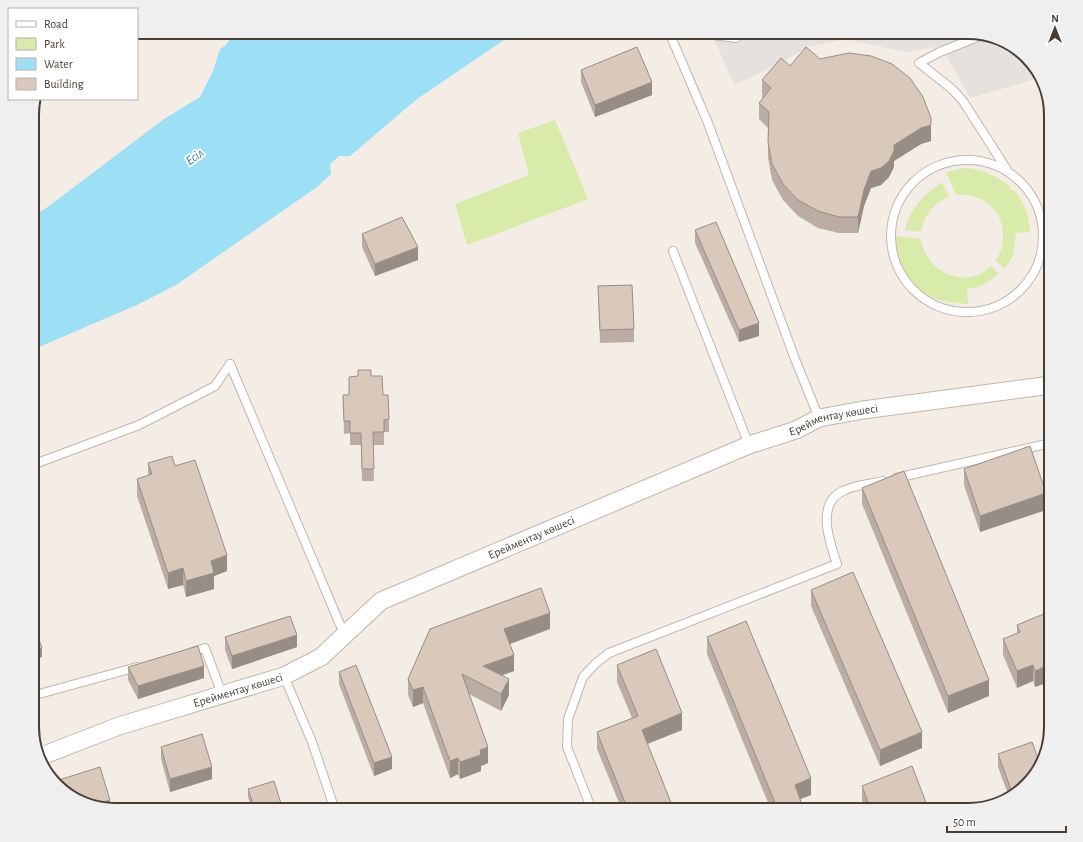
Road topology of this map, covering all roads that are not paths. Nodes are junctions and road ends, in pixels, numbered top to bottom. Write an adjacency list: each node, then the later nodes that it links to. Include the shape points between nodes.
1 (672, 39): 6 (lane, via 708,123)
2 (972, 39): 3 (lane, via 919,63 963,101)
3 (1007, 170): 3 (lane, via 986,162 964,159 942,163 923,173 897,204 890,240 893,257 900,274 925,300 948,310 974,312 999,306 1020,291 1034,272 1042,251 1043,227 1037,205 1025,185)
4 (673, 251): 7 (lane)
5 (1044, 386): 6 (street, Ерейментау көшесі)
6 (819, 418): 7 (street, Ерейментау көшесі, via 796,430)
7 (749, 445): 10 (street, Ерейментау көшесі, via 381,601)
8 (1044, 445): 18 (lane, via 843,491 834,498 827,514 826,530 837,564 609,653 595,664 583,677 568,719 567,747)
9 (39, 462): 10 (lane, via 139,425 179,405 215,386 230,364)
10 (344, 634): 13 (street, Ерейментау көшесі, via 322,657)
11 (182, 654): 15 (lane, via 205,648)
12 (145, 665): 14 (lane)
13 (284, 676): 15 (street, Ерейментау көшесі); 17 (lane, via 312,742)
14 (39, 694)
15 (222, 694): 16 (street, Ерейментау көшесі, via 119,726)
16 (45, 755)
17 (333, 803)
18 (589, 803)

